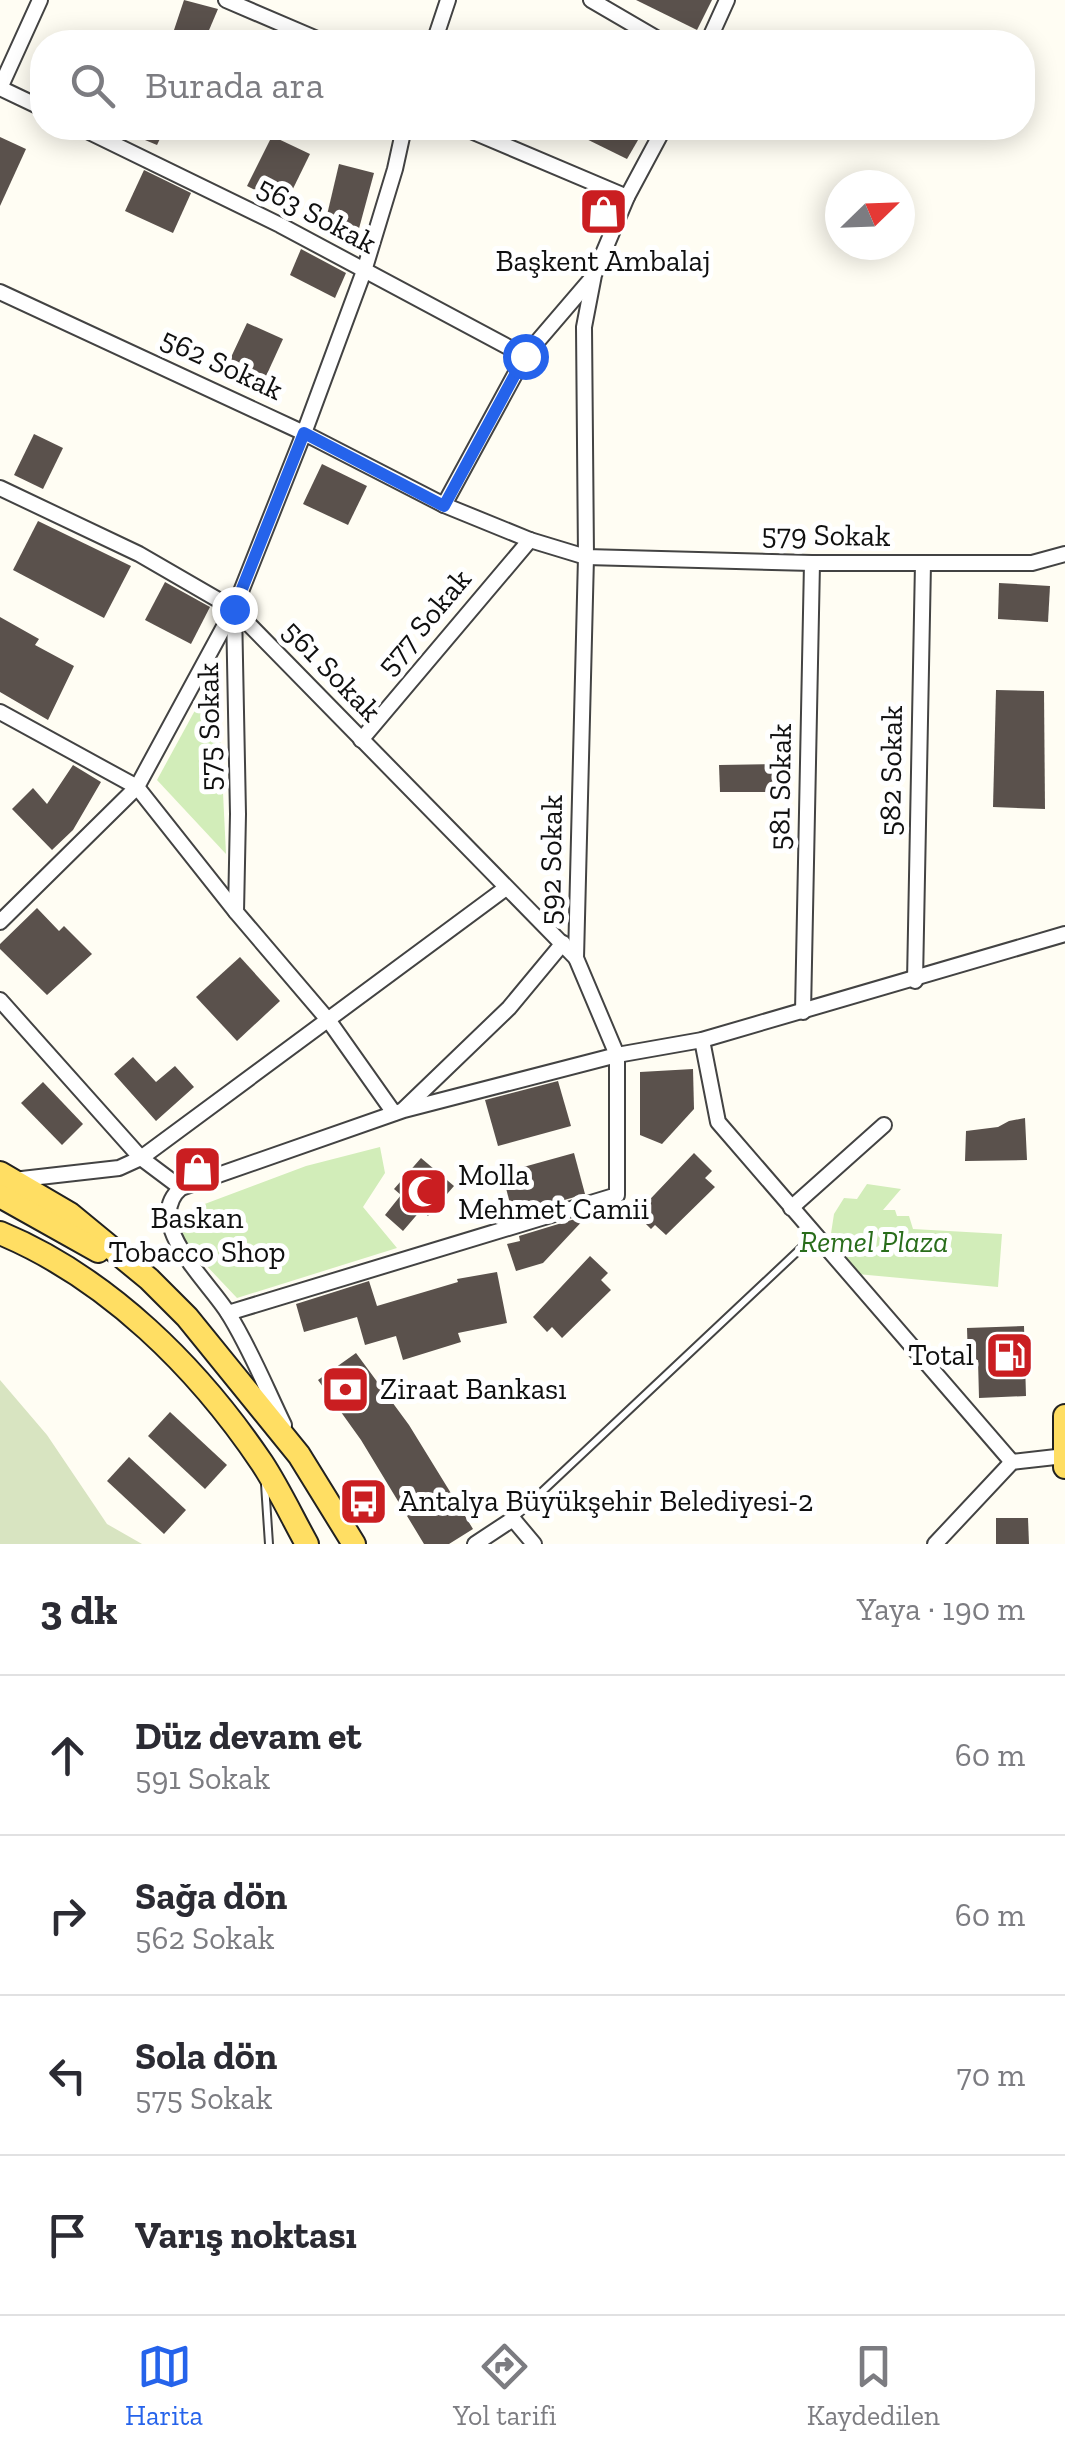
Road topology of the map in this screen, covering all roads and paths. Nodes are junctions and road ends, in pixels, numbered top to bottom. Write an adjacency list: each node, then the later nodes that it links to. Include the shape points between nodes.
1 (40, 0): 10 (street)
2 (226, 0): 6 (street)
3 (448, 0): 7 (street)
4 (591, 0): 8 (street)
5 (727, 0): 9 (street)
6 (296, 30)
7 (438, 30)
8 (642, 30)
9 (713, 30)
10 (0, 88): 11 (street)
11 (30, 102)
12 (106, 140): 17 (street, 563 Sokak)
13 (402, 140): 17 (street, 575 Sokak)
14 (492, 140): 16 (street)
15 (658, 140): 16 (street, 592 Sokak)
16 (627, 198): 18 (street, 592 Sokak)
17 (364, 271): 20 (street, 563 Sokak); 21 (street, 575 Sokak)
18 (594, 275): 20 (street); 26 (street, 592 Sokak, via 584,326)
19 (0, 292): 21 (street, 562 Sokak)
20 (525, 356): 23 (street)
21 (304, 433): 23 (street, 562 Sokak); 29 (street, 575 Sokak)
22 (0, 488): 29 (street, 561 Sokak, via 139,554)
23 (444, 506): 24 (street, 562 Sokak)
24 (530, 540): 26 (street, 562 Sokak); 31 (street, 577 Sokak)
25 (1065, 554): 28 (street, 579 Sokak, via 1032,562)
26 (586, 557): 27 (street, 579 Sokak); 38 (street, 592 Sokak)
27 (812, 563): 28 (street, 579 Sokak); 41 (street, 581 Sokak)
28 (923, 563): 39 (street, 582 Sokak)
29 (234, 609): 31 (street, 561 Sokak); 32 (street); 34 (street, 575 Sokak)
30 (0, 712): 32 (street)
31 (361, 740): 33 (street, 561 Sokak)
32 (137, 787): 34 (street); 35 (street)
33 (506, 888): 37 (street, 561 Sokak); 42 (street)
34 (236, 912): 42 (street)
35 (0, 922)
36 (1065, 934): 39 (street)
37 (563, 944): 38 (street, 561 Sokak); 45 (street, via 509,1008)
38 (576, 958): 44 (street, 592 Sokak)
39 (915, 980): 41 (street)
40 (0, 1000): 47 (street)
41 (803, 1012): 43 (street)
42 (329, 1021): 45 (street); 47 (street)
43 (702, 1040): 44 (street); 50 (street, via 718,1122)
44 (617, 1056): 45 (street); 53 (street, 592 Sokak, via 617,1195)
45 (399, 1111): 49 (street)
46 (884, 1125): 50 (street)
47 (141, 1158): 48 (street, via 119,1168); 49 (street)
48 (4, 1183): 55 (main road, via 70,1214 149,1279)
49 (181, 1188): 53 (street, via 171,1196 173,1233)
50 (791, 1208): 52 (street)
51 (4, 1234): 58 (main road, via 87,1281 155,1336)
52 (815, 1235): 57 (street); 60 (lane)
53 (228, 1312): 55 (street)
54 (1065, 1416): 56 (main road)
55 (299, 1455): 63 (main road)
56 (1065, 1456): 57 (street); 59 (main road)
57 (1012, 1462): 66 (street)
58 (265, 1467): 61 (lane); 62 (main road)
59 (1065, 1467)
60 (514, 1519): 64 (street); 65 (street)
61 (269, 1544)
62 (307, 1544)
63 (354, 1544)
64 (475, 1544)
65 (534, 1544)
66 (935, 1544)

